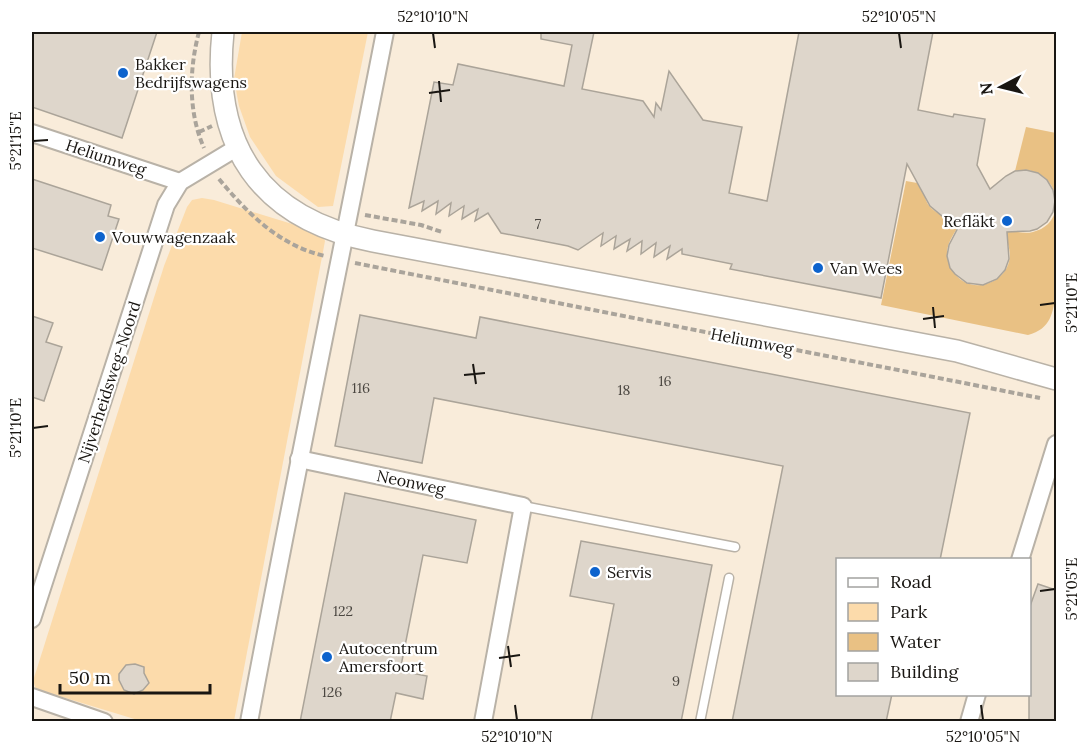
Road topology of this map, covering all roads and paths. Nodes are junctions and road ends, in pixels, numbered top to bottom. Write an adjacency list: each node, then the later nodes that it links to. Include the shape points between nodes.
1 (199, 32): 6 (path, via 191,84 199,132)
2 (223, 32): 5 (street, via 221,82)
3 (385, 32): 8 (street)
4 (32, 133): 7 (street, Heliumweg)
5 (238, 147): 6 (street, Nijverheidsweg-Noord); 8 (street, via 253,174 288,208)
6 (210, 162): 7 (street, Nijverheidsweg-Noord); 9 (path, via 218,178 255,219 283,240 309,253)
7 (180, 182): 18 (street, Nijverheidsweg-Noord, via 166,205)
8 (345, 236): 9 (street); 10 (street, Heliumweg, via 957,351)
9 (341, 260): 11 (path, Heliumweg); 13 (street)
10 (1056, 379)
11 (1050, 399)
12 (1056, 444): 16 (street)
13 (298, 459): 14 (street, Neonweg); 22 (street)
14 (523, 506): 15 (lane, Neonweg); 23 (street)
15 (735, 547)
16 (1021, 558)
17 (729, 578): 24 (lane)
18 (32, 619)
19 (976, 696): 25 (street)
20 (32, 697): 21 (street)
21 (104, 722)
22 (249, 722)
23 (483, 722)
24 (700, 722)
25 (969, 722)

